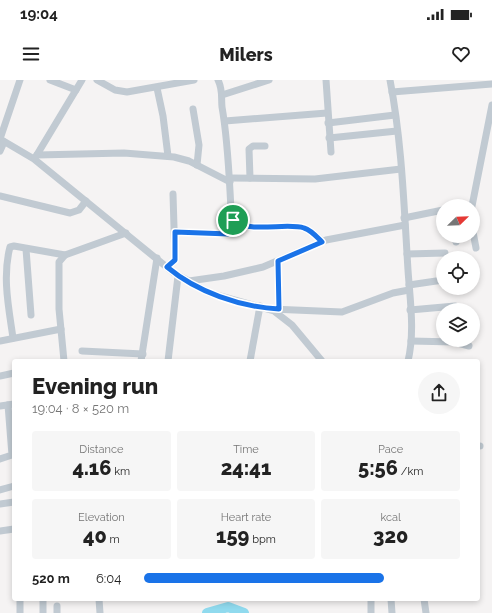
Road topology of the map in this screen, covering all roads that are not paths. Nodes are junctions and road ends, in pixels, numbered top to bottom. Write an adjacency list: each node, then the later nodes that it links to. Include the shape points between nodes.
1 (20, 80): 24 (street)
2 (50, 80): 13 (street)
3 (82, 80): 13 (street)
4 (98, 80): 12 (street, via 107,87 121,92)
5 (194, 80): 12 (street)
6 (218, 80): 15 (street)
7 (269, 80): 15 (street)
8 (326, 80): 18 (street)
9 (390, 80): 14 (street)
10 (474, 83): 11 (street); 14 (street)
11 (492, 84)
12 (157, 88): 28 (street)
13 (76, 90): 29 (street)
14 (392, 92): 19 (street)
15 (222, 95): 20 (street)
16 (492, 105): 36 (street)
17 (193, 109): 30 (street, via 199,145)
18 (327, 113): 20 (street); 21 (street)
19 (395, 115): 21 (street); 22 (street)
20 (225, 121): 33 (street)
21 (328, 123): 23 (street)
22 (397, 131): 23 (street); 31 (street)
23 (329, 138): 27 (street)
24 (1, 140): 26 (street); 29 (street)
25 (265, 146): 32 (street, via 253,146 249,149)
26 (0, 151)
27 (331, 152)
28 (168, 156): 29 (street, via 124,153); 30 (street)
29 (36, 157): 37 (street)
30 (197, 165): 33 (street)
31 (401, 169): 32 (street, via 315,179); 40 (street)
32 (250, 178): 33 (street)
33 (230, 180): 39 (street)
34 (173, 194): 41 (street)
35 (0, 196): 37 (street, via 70,213 79,210)
36 (473, 199)
37 (86, 201): 42 (street)
38 (436, 212): 40 (street)
39 (233, 220): 41 (street, via 232,232 229,234); 43 (street, via 240,224 255,226 304,227)
40 (405, 221): 43 (street); 48 (street)
41 (175, 232): 52 (street, via 175,260)
42 (126, 233): 49 (street); 50 (street)
43 (322, 242): 51 (street)
44 (475, 243): 45 (street)
45 (476, 248)
46 (26, 249): 49 (street); 62 (street); 64 (street, via 12,246 9,252 6,276)
47 (436, 253): 48 (street)
48 (407, 254): 56 (street)
49 (65, 255): 63 (street, via 59,262 58,269)
50 (157, 258): 52 (street); 69 (street)
51 (278, 261): 54 (street, via 250,271); 60 (street)
52 (167, 267): 53 (street)
53 (178, 276): 54 (street); 71 (street)
54 (189, 282): 57 (street, via 210,293)
55 (436, 282): 56 (street)
56 (409, 288): 60 (street, via 342,312); 61 (street)
57 (260, 306): 58 (street); 72 (street)
58 (269, 308): 60 (street); 73 (street, via 292,325)
59 (436, 308): 61 (street)
60 (279, 309)
61 (410, 310): 66 (street)
62 (31, 315)
63 (61, 329): 64 (street); 70 (street)
64 (14, 338): 65 (street)
65 (0, 341)
66 (411, 341): 67 (street); 74 (street)
67 (436, 342)
68 (82, 351): 69 (street)
69 (142, 358)
70 (64, 359)
71 (168, 359)
72 (250, 359)
73 (320, 359)
74 (408, 359)
75 (12, 374): 76 (street)
76 (0, 376)
77 (11, 405): 78 (street); 79 (street, via 12,455)
78 (0, 406)
79 (0, 459)
80 (12, 487): 81 (street)
81 (0, 490)
82 (12, 502): 83 (street)
83 (0, 504)
84 (12, 530): 85 (street)
85 (0, 531)
86 (20, 601): 92 (street)
87 (43, 601): 93 (street)
88 (99, 601): 94 (street)
89 (371, 601): 95 (street)
90 (391, 601): 96 (street)
91 (424, 601): 97 (street)
92 (20, 613)
93 (43, 613)
94 (100, 613)
95 (372, 613)
96 (392, 613)
97 (426, 613)

